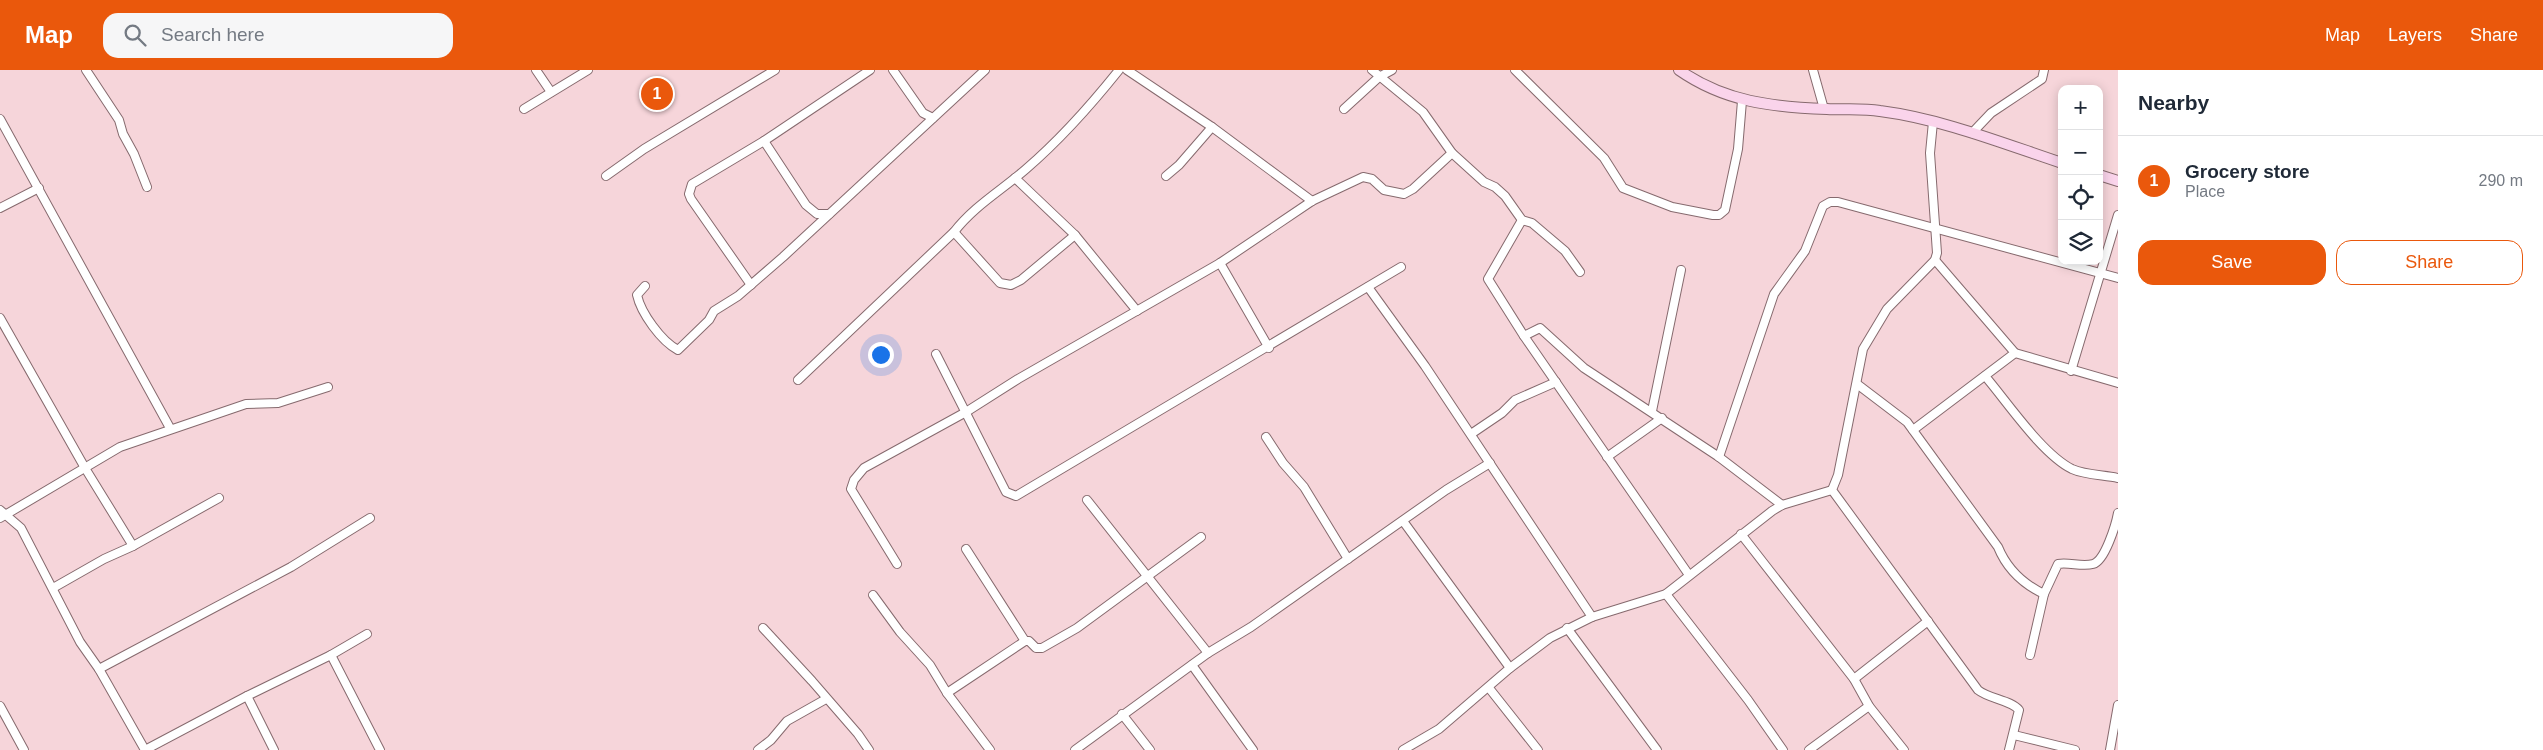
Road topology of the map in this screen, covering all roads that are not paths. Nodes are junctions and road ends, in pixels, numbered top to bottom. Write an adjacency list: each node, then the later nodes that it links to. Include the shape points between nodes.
1 (86, 70): 36 (street, via 119,120)
2 (536, 70): 18 (street)
3 (588, 70): 18 (street)
4 (775, 70): 16 (street)
5 (870, 70): 28 (street)
6 (893, 70): 23 (street, via 923,113)
7 (985, 70): 23 (street)
8 (1119, 70): 34 (street, via 1078,119)
9 (1127, 70): 26 (street)
10 (1372, 70): 17 (street)
11 (1392, 70): 17 (street)
12 (1515, 70): 19 (street, via 1604,158 1623,188 1672,207 1713,215 1725,210 1738,149)
13 (1679, 70): 19 (street)
14 (1814, 70): 22 (street)
15 (2044, 70): 27 (street, via 2042,79 1991,113)
16 (762, 74): 31 (street)
17 (1379, 77): 21 (street); 29 (street, via 1423,112)
18 (551, 92): 20 (street)
19 (1742, 101): 22 (street)
20 (524, 109)
21 (1344, 109)
22 (1824, 109): 25 (street, via 1879,110)
23 (933, 118): 40 (street)
24 (0, 119): 37 (street)
25 (1933, 122): 27 (street); 43 (street, via 1930,153)
26 (1212, 127): 32 (street); 38 (street)
27 (1972, 133): 30 (street)
28 (764, 141): 40 (street, via 806,205 817,214); 53 (street, via 692,184 689,194)
29 (1452, 153): 38 (street, via 1404,194 1384,190 1372,179 1363,178); 42 (street, via 1505,196)
30 (2058, 162)
31 (606, 176)
32 (1166, 176)
33 (2103, 176): 35 (street)
34 (1015, 178): 44 (street, via 964,218); 45 (street)
35 (2118, 181)
36 (146, 187)
37 (39, 188): 39 (street); 72 (street, via 54,221)
38 (1312, 201): 47 (street)
39 (0, 208)
40 (829, 214): 53 (street)
41 (2118, 215): 51 (street)
42 (1522, 220): 50 (street, via 1532,223 1565,250); 58 (street, via 1488,279)
43 (1937, 228): 46 (street); 51 (street); 77 (street, via 1838,202 1823,206 1805,251 1774,294)
44 (954, 232): 45 (street, via 1000,283 1011,285); 64 (street)
45 (1075, 235): 56 (street)
46 (1935, 260): 60 (street); 66 (street, via 1887,309 1864,349)
47 (1220, 263): 56 (street); 59 (street)
48 (1401, 268): 55 (street)
49 (1681, 270): 69 (street)
50 (1580, 272)
51 (2100, 273): 52 (street); 62 (street)
52 (2118, 278)
53 (751, 285): 54 (street, via 714,311 678,350 657,330 639,304 637,295)
54 (645, 286)
55 (1368, 287): 59 (street); 74 (street)
56 (1137, 311): 70 (street)
57 (0, 318): 79 (street)
58 (1524, 336): 65 (street); 69 (street, via 1540,328 1584,368)
59 (1269, 348): 70 (street, via 1016,496 1006,492)
60 (2015, 353): 62 (street); 63 (street)
61 (936, 354): 70 (street)
62 (2071, 371): 67 (street)
63 (1985, 376): 73 (street); 80 (street, via 2058,460 2074,470)
64 (798, 380)
65 (1556, 382): 74 (street, via 1515,400 1502,414); 76 (street)
66 (1857, 384): 73 (street, via 1899,414); 81 (street)
67 (2118, 384)
68 (328, 387): 72 (street, via 278,403 246,404)
69 (1652, 411): 71 (street)
70 (966, 412): 95 (street, via 864,468 854,480 851,489)
71 (1662, 418): 76 (street); 77 (street)
72 (170, 428): 79 (street, via 120,447)
73 (1913, 430): 101 (street, via 1998,547 2005,562 2027,586)
74 (1471, 434): 78 (street)
75 (1266, 437): 94 (street, via 1304,487)
76 (1607, 457): 96 (street)
77 (1719, 457): 84 (street)
78 (1490, 463): 88 (street); 102 (street)
79 (85, 468): 86 (street); 92 (street)
80 (2118, 478)
81 (1832, 490): 84 (street); 103 (street)
82 (219, 498): 92 (street)
83 (1087, 500): 97 (street)
84 (1782, 505): 90 (street)
85 (2118, 513): 89 (street)
86 (2, 514): 98 (street, via 21,528)
87 (370, 518): 113 (street, via 291,567)
88 (1403, 521): 94 (street); 112 (street)
89 (2116, 530): 101 (street, via 2096,563 2058,564)
90 (1741, 534): 96 (street); 114 (street)
91 (1201, 537): 97 (street)
92 (133, 546): 98 (street)
93 (966, 549): 107 (street)
94 (1348, 559): 108 (street)
95 (897, 564)
96 (1689, 575): 100 (street)
97 (1146, 577): 107 (street, via 1076,628 1042,648); 108 (street)
98 (53, 588): 113 (street, via 80,642)
99 (873, 594): 116 (street, via 900,632 930,665)
100 (1666, 594): 102 (street); 138 (street)
101 (2044, 594): 110 (street)
102 (1592, 617): 105 (street)
103 (1928, 621): 114 (street); 123 (street, via 1978,690 1997,701 2016,706 2019,714)
104 (763, 628): 118 (street)
105 (1567, 628): 112 (street); 137 (street)
106 (366, 634): 109 (street)
107 (1025, 641): 116 (street)
108 (1208, 653): 111 (street)
109 (331, 655): 117 (street); 128 (street)
110 (2030, 655)
111 (1192, 665): 122 (street); 134 (street)
112 (1510, 668): 115 (street)
113 (99, 669): 126 (street)
114 (1854, 679): 121 (street)
115 (1489, 688): 124 (street); 136 (street)
116 (947, 693): 131 (street)
117 (247, 696): 126 (street); 127 (street)
118 (826, 699): 129 (street, via 786,721); 130 (street)
119 (2118, 705): 143 (street)
120 (0, 706): 125 (street)
121 (1869, 706): 139 (street); 140 (street)
122 (1122, 714): 132 (street); 133 (street)
123 (2014, 735): 141 (street); 142 (street)
124 (1416, 747): 135 (street)
125 (24, 750)
126 (145, 750)
127 (274, 750)
128 (380, 750)
129 (758, 750)
130 (868, 750)
131 (990, 750)
132 (1075, 750)
133 (1150, 750)
134 (1253, 750)
135 (1403, 750)
136 (1538, 750)
137 (1657, 750)
138 (1783, 750)
139 (1809, 750)
140 (1904, 750)
141 (2009, 750)
142 (2075, 750)
143 (2110, 750)

